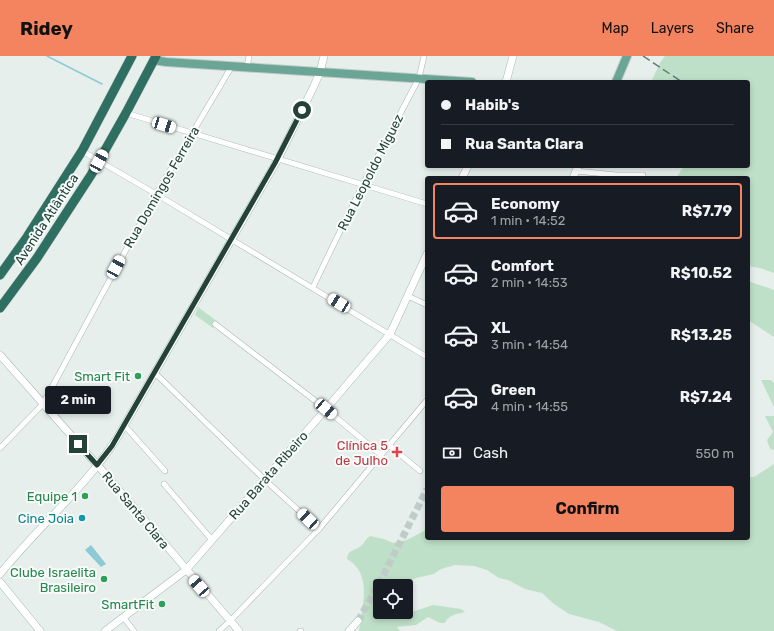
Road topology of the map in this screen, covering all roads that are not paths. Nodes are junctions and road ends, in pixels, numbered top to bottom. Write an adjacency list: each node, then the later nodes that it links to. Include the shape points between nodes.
1 (132, 56): 17 (highway, Avenida Atlântica)
2 (249, 56): 9 (street)
3 (324, 56): 10 (main road)
4 (424, 56): 11 (street, Rua Leopoldo Miguez)
5 (513, 56): 13 (main road)
6 (627, 56): 14 (main road)
7 (152, 57): 8 (main road, via 166,62); 15 (highway, Avenida Atlântica)
8 (232, 66): 9 (main road); 16 (street, Rua Domingos Ferreira)
9 (247, 67): 10 (main road)
10 (320, 72): 11 (main road); 18 (main road)
11 (419, 78): 12 (main road); 22 (street, Rua Leopoldo Miguez)
12 (446, 80)
13 (507, 80)
14 (617, 80)
15 (126, 113): 16 (street); 19 (highway, Avenida Atlântica)
16 (192, 134): 18 (street); 23 (street, Rua Domingos Ferreira)
17 (82, 151): 19 (street); 27 (highway, Avenida Atlântica)
18 (278, 159): 22 (street); 25 (main road)
19 (99, 161): 23 (street); 31 (highway, Avenida Atlântica, via 37,258)
20 (576, 172): 21 (street)
21 (643, 175)
22 (363, 184): 24 (street); 28 (street, Rua Leopoldo Miguez)
23 (156, 194): 25 (street); 38 (street, Rua Domingos Ferreira)
24 (425, 203)
25 (231, 239): 28 (street); 36 (main road)
26 (425, 258): 29 (main road, Rua Barata Ribeiro)
27 (0, 275)
28 (313, 288): 33 (street)
29 (408, 296): 30 (street); 33 (main road, Rua Barata Ribeiro)
30 (425, 304)
31 (0, 308)
32 (215, 324): 39 (street)
33 (390, 334): 35 (street); 39 (main road, Rua Barata Ribeiro)
34 (0, 355): 38 (main road, Rua Santa Clara)
35 (425, 356)
36 (155, 373): 40 (main road); 47 (street)
37 (425, 402): 41 (street)
38 (43, 404): 42 (street, Rua Domingos Ferreira); 44 (main road, Rua Santa Clara)
39 (326, 409): 43 (street); 47 (main road, Rua Barata Ribeiro)
40 (125, 426): 44 (main road); 46 (street)
41 (389, 445): 43 (street); 45 (street)
42 (0, 448)
43 (381, 454): 49 (street)
44 (97, 465): 51 (main road, Rua Santa Clara); 52 (main road)
45 (420, 470)
46 (165, 471)
47 (265, 480): 49 (street); 50 (main road, Rua Barata Ribeiro)
48 (164, 484): 50 (street)
49 (319, 529): 56 (street)
50 (212, 540): 51 (main road, Rua Barata Ribeiro)
51 (186, 570): 54 (main road, Rua Barata Ribeiro); 56 (main road, Rua Santa Clara)
52 (0, 574)
53 (0, 582): 57 (main road)
54 (124, 618): 58 (main road, Rua Barata Ribeiro); 59 (street)
55 (358, 621): 62 (main road)
56 (230, 622): 60 (street); 61 (main road, Rua Santa Clara)
57 (40, 631)
58 (105, 631)
59 (134, 631)
60 (219, 631)
61 (239, 631)
62 (349, 631)

